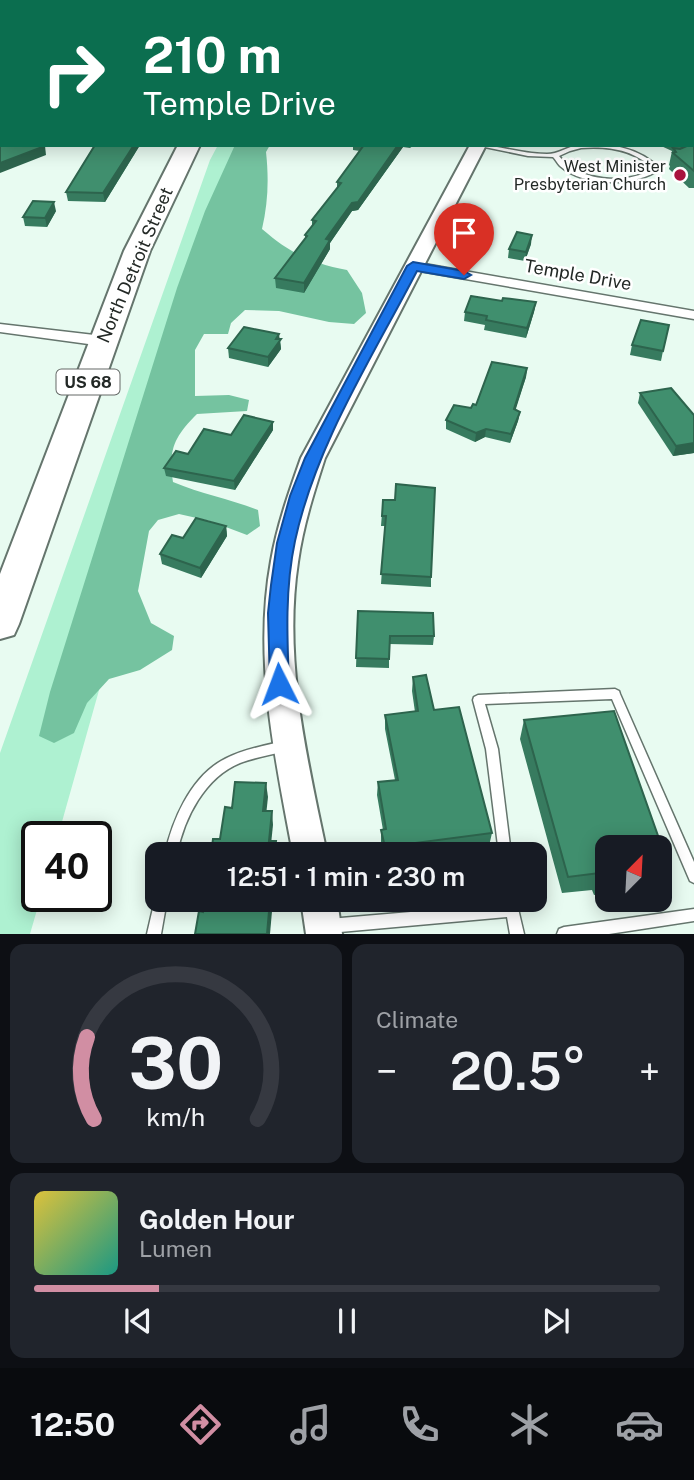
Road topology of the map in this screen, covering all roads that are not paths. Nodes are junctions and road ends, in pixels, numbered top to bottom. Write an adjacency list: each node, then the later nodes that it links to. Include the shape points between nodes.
1 (188, 147): 8 (highway, North Detroit Street / US 68, via 144,235)
2 (477, 147): 5 (street)
3 (493, 147): 4 (lane)
4 (555, 155): 4 (lane, via 572,148 610,148 650,159 657,169 648,177 599,180 574,172)
5 (413, 266): 6 (street, Temple Drive); 10 (street, via 313,458 298,496 286,543 277,613 279,684)
6 (694, 316)
7 (0, 328): 8 (street)
8 (103, 341): 9 (highway, North Detroit Street / US 68)
9 (0, 624)
10 (288, 736): 11 (lane, via 210,773); 12 (street)
11 (173, 842)
12 (308, 842)
13 (504, 842): 14 (lane, via 492,749 478,700 615,694)
14 (694, 877)
15 (159, 912): 20 (lane)
16 (423, 912): 19 (lane)
17 (512, 912): 21 (lane)
18 (694, 915): 22 (lane)
19 (322, 920)
20 (154, 934)
21 (517, 934)
22 (564, 934)

